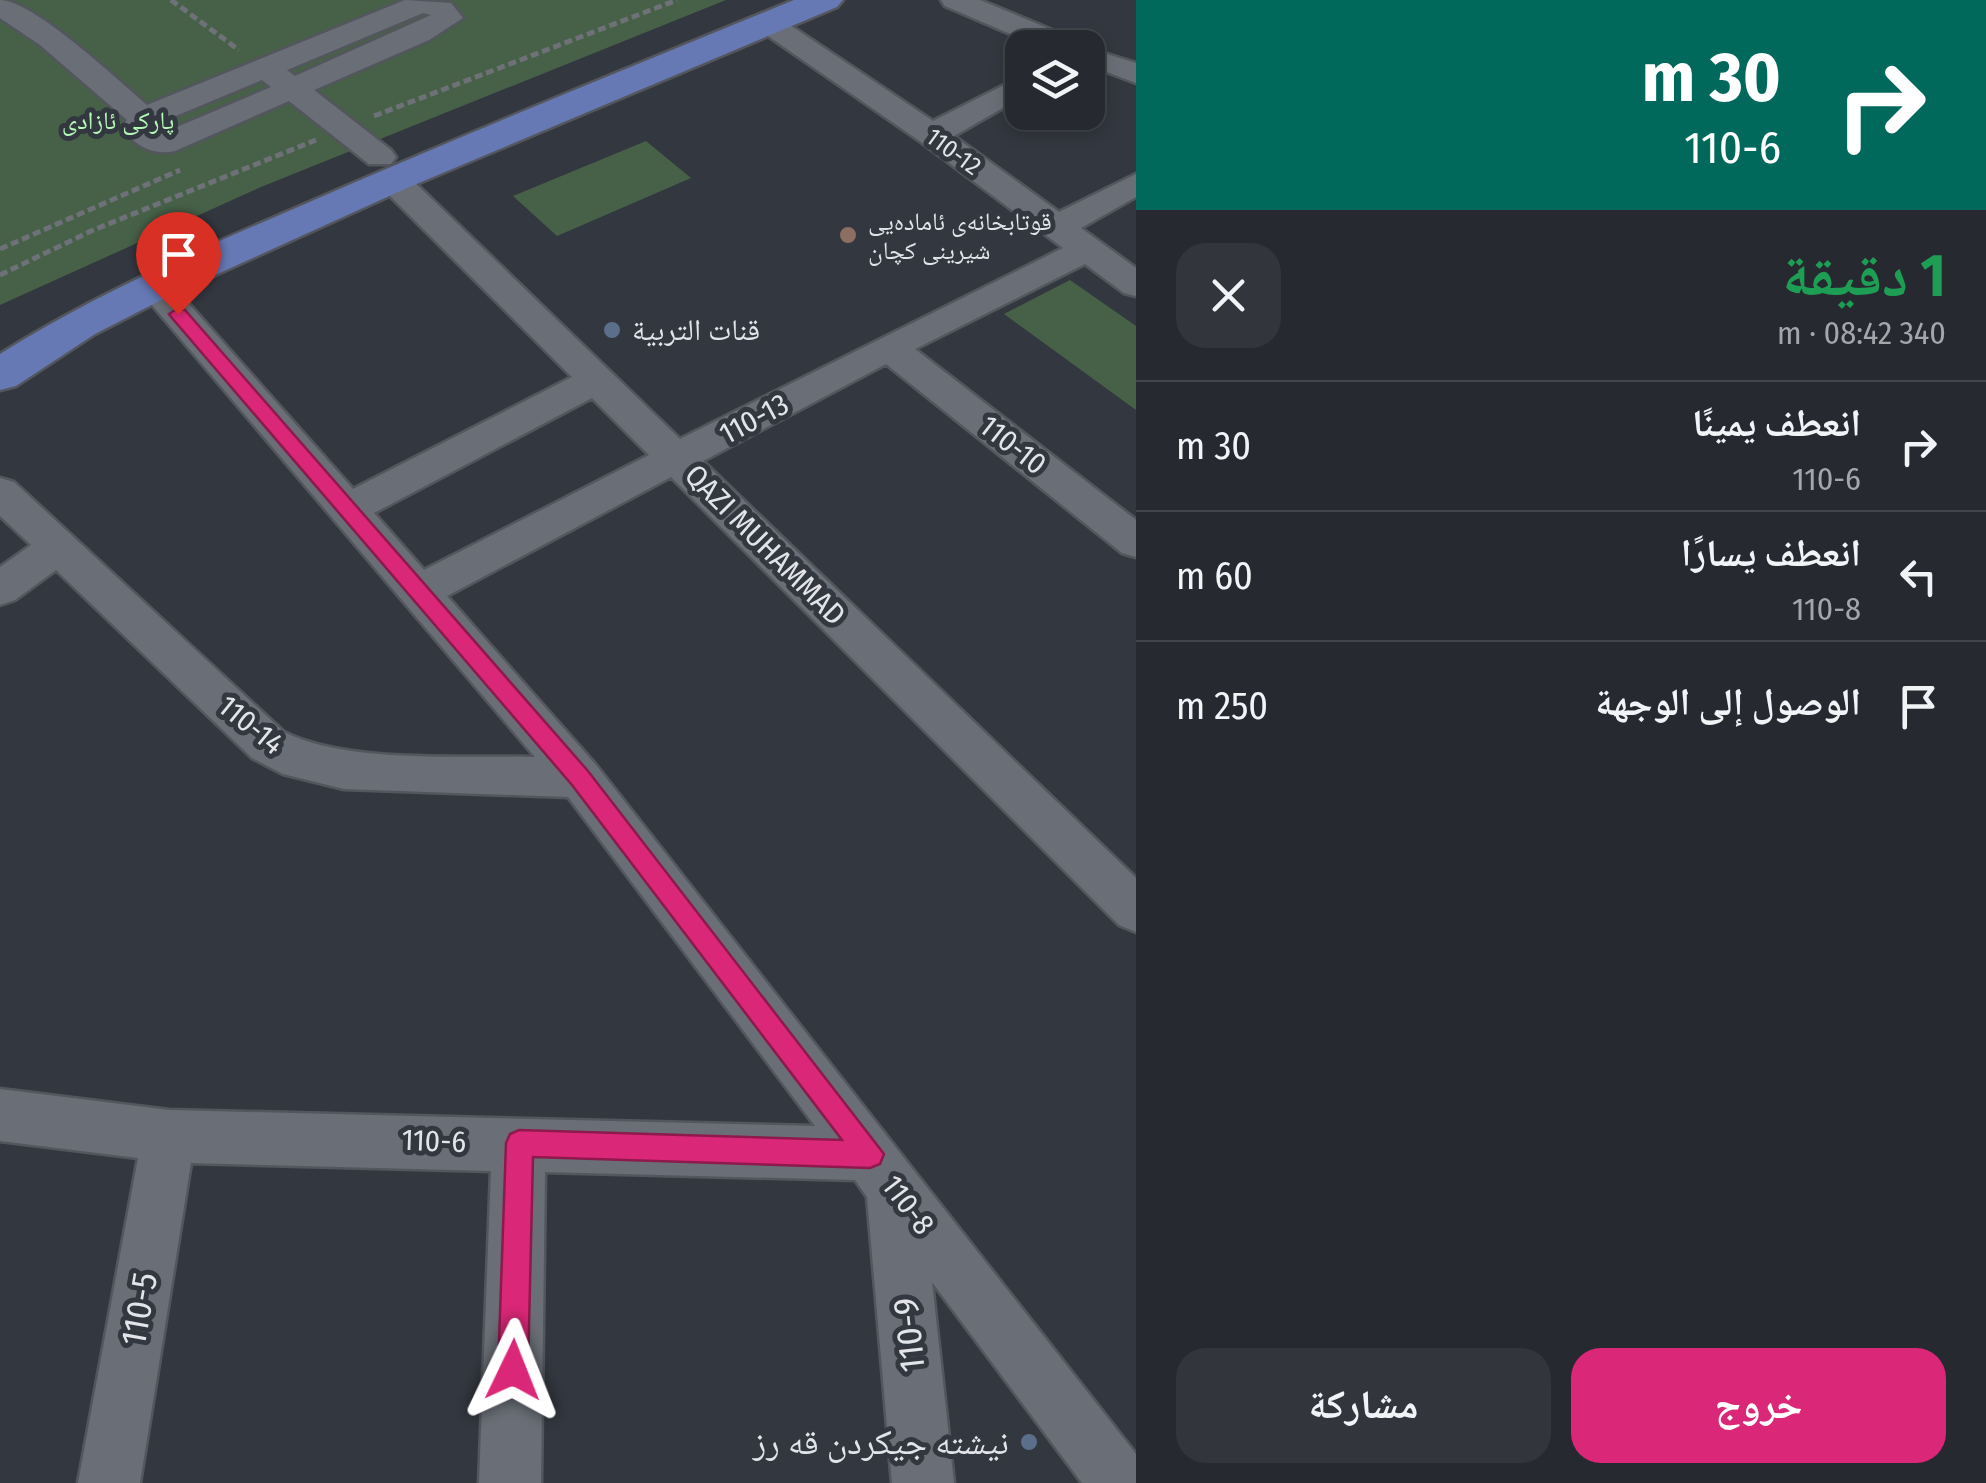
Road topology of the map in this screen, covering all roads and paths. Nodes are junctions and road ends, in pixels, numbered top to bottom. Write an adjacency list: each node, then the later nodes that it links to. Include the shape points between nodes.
1 (172, 0): 8 (path)
2 (825, 0): 5 (main road)
3 (955, 0): 6 (street)
4 (0, 6): 12 (street)
5 (763, 12): 13 (street, 110-12); 15 (main road)
6 (1027, 30)
7 (1105, 62): 9 (street)
8 (264, 68): 10 (street, QAZI MUHAMMAD); 10 (street, via 420,4 448,14 419,34); 12 (street)
9 (1136, 74)
10 (292, 86): 12 (street, via 164,144 137,127); 15 (street, QAZI MUHAMMAD)
11 (1005, 94): 13 (street)
12 (145, 118)
13 (932, 135): 17 (street, 110-12)
14 (192, 165): 18 (path)
15 (386, 168): 21 (main road); 22 (main road, via 109,274); 25 (street, QAZI MUHAMMAD)
16 (1136, 184): 17 (street)
17 (1057, 226): 19 (street, 110-12)
18 (0, 249)
19 (1088, 249): 20 (street, 110-12); 23 (street, 110-13)
20 (1136, 284)
21 (154, 286): 24 (main road, via 79,324); 28 (street, 110-8)
22 (0, 337)
23 (889, 347): 26 (street, 110-13); 29 (street, 110-10)
24 (0, 376)
25 (597, 380): 26 (street, QAZI MUHAMMAD); 28 (street)
26 (677, 459): 32 (street, 110-13); 34 (street, QAZI MUHAMMAD)
27 (0, 492): 30 (street, 110-14)
28 (349, 508): 32 (street, 110-8)
29 (1136, 542)
30 (57, 548): 31 (street); 33 (street, 110-14, via 268,745 299,761 344,770)
31 (0, 589)
32 (420, 591): 33 (street, 110-8)
33 (580, 778): 38 (street, 110-8)
34 (1136, 910)
35 (0, 1115): 36 (street, 110-6)
36 (169, 1136): 37 (street, 110-6); 39 (street, 110-5)
37 (519, 1143): 38 (street, 110-6); 40 (street)
38 (882, 1171): 41 (street, 110-9); 42 (street, 110-8)
39 (109, 1483)
40 (510, 1483)
41 (923, 1483)
42 (1120, 1483)

